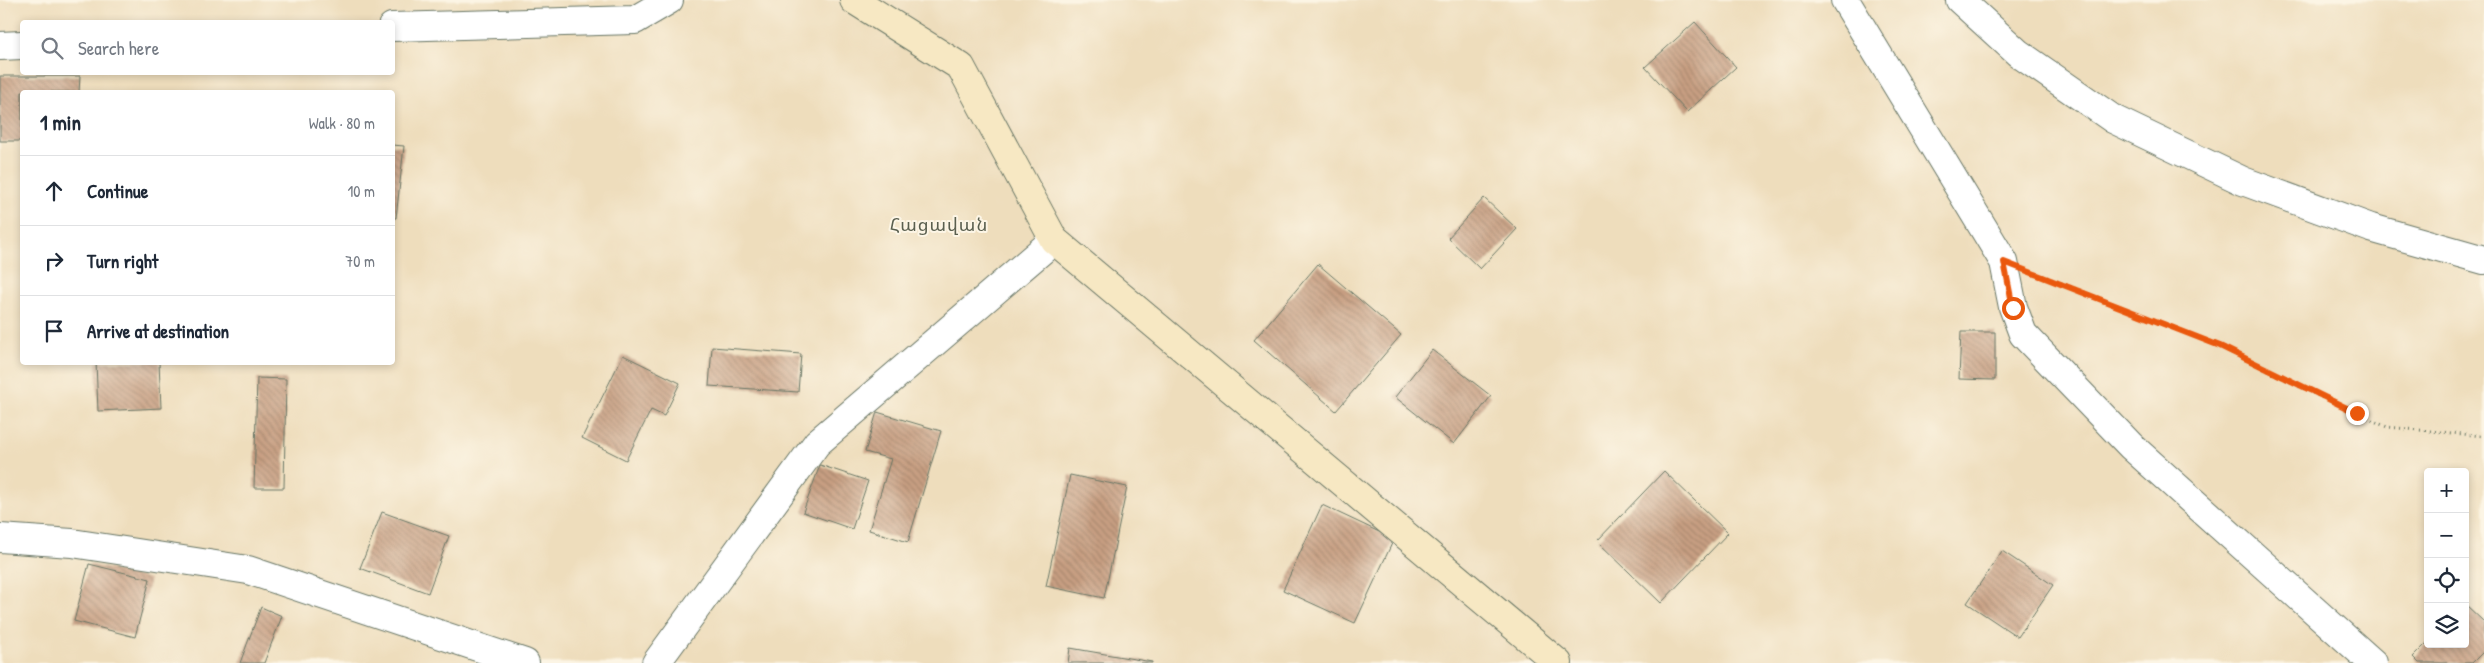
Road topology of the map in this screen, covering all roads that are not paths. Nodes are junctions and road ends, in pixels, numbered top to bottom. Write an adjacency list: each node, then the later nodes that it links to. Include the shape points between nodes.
1 (669, 0): 5 (street, via 635,20)
2 (854, 0): 8 (street, via 962,67)
3 (1845, 0): 14 (street, via 2004,262 2013,308 2023,334 2131,446)
4 (1960, 0): 9 (street, via 2018,53 2113,119 2242,181 2371,228)
5 (395, 27)
6 (20, 45): 7 (street)
7 (0, 46)
8 (1054, 240): 12 (street, via 817,443); 13 (street)
9 (2484, 260)
10 (0, 538): 11 (street, via 72,543 248,570)
11 (525, 663)
12 (656, 663)
13 (1558, 663)
14 (2372, 663)

